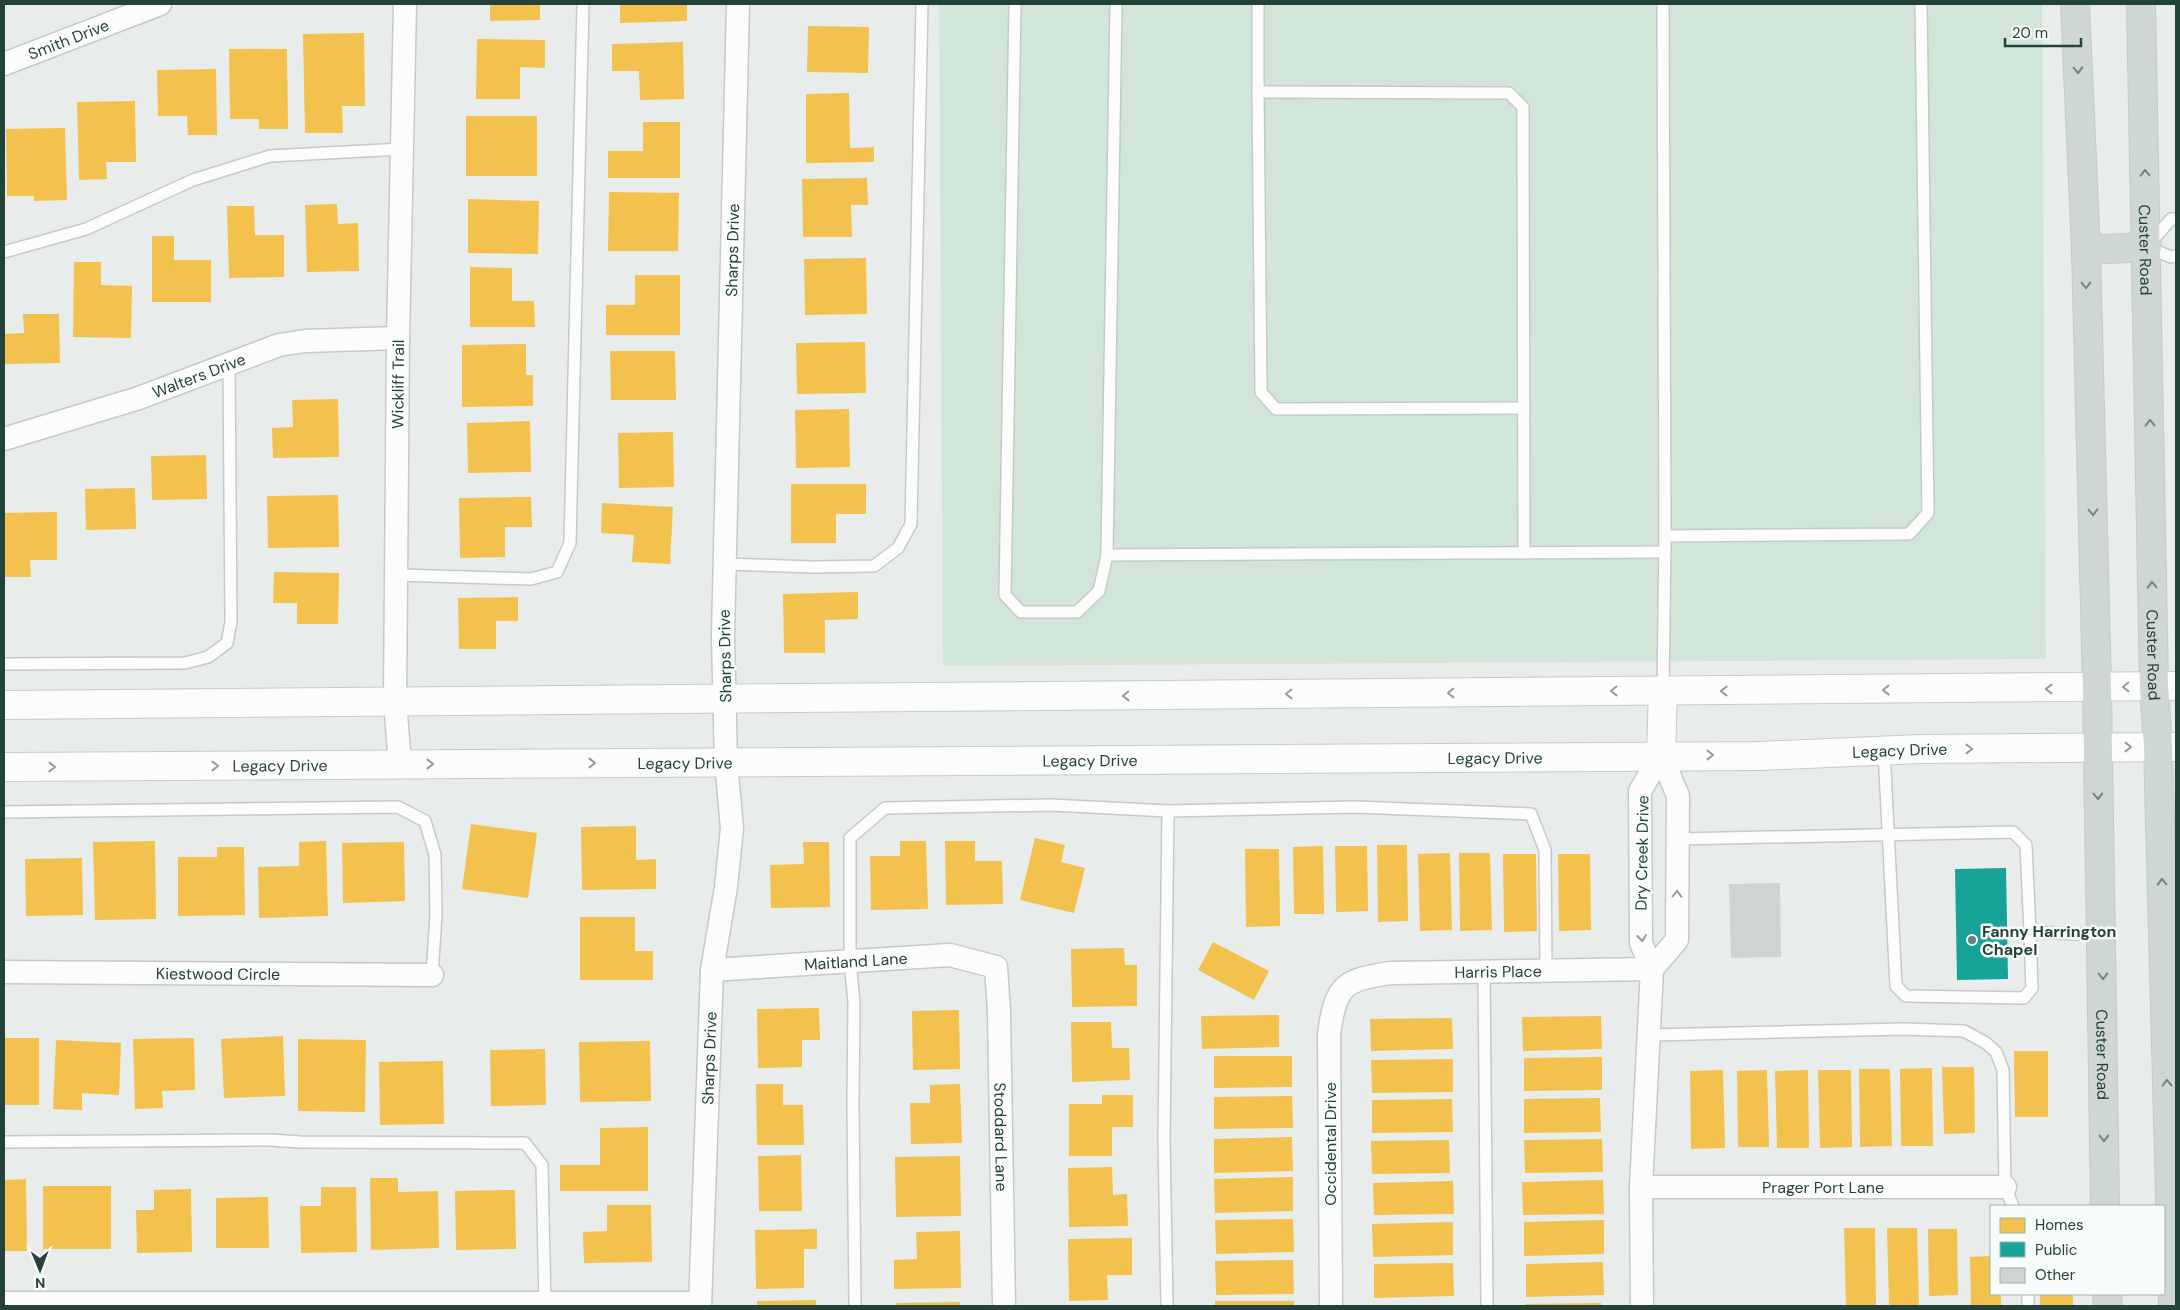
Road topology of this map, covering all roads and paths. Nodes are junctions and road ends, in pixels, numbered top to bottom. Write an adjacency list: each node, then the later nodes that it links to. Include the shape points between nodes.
1 (160, 4): 13 (street, Smith Drive)
2 (405, 4): 15 (street, Wickliff Trail)
3 (583, 4): 30 (lane, via 570,543 557,572 531,579)
4 (738, 4): 29 (street, Sharps Drive)
5 (922, 4): 29 (lane, via 911,524 898,548 874,566)
6 (1015, 4): 28 (lane, via 1005,596 1021,612 1077,612 1099,591)
7 (1116, 4): 28 (lane)
8 (1258, 4): 14 (lane)
9 (1663, 4): 25 (lane)
10 (1921, 4): 25 (lane, via 1928,513 1909,534)
11 (2075, 4): 18 (main road, Custer Road, one-way to 18)
12 (2141, 4): 17 (main road, Custer Road, one-way to 12)
13 (4, 64)
14 (1258, 92): 23 (lane, via 1261,392 1276,409); 23 (lane, via 1509,93 1522,107)
15 (402, 148): 19 (lane, via 270,156 193,180 86,229); 21 (street, Wickliff Trail)
16 (2176, 218): 17 (lane, via 2171,219)
17 (2147, 247): 18 (main road); 20 (lane); 32 (main road, Custer Road, one-way to 17)
18 (2086, 250): 33 (main road, Custer Road, one-way to 33)
19 (4, 252)
20 (2176, 256)
21 (398, 338): 22 (street, Walters Drive, via 305,341 279,345); 30 (street, Wickliff Trail)
22 (229, 363): 24 (street, Walters Drive, via 139,398); 31 (lane, via 231,622 227,643 208,658 185,663)
23 (1524, 408): 27 (lane)
24 (4, 440)
25 (1665, 536): 26 (lane)
26 (1665, 552): 27 (lane); 34 (lane)
27 (1524, 553): 28 (lane)
28 (1107, 555)
29 (725, 564): 35 (street, Sharps Drive)
30 (397, 574): 36 (street, Wickliff Trail)
31 (4, 664)
32 (2165, 686): 33 (main road, one-way to 33); 39 (main road, Custer Road)
33 (2098, 688): 34 (main road, one-way to 34); 38 (main road, Custer Road)
34 (1662, 691): 35 (main road, one-way to 35); 41 (main road)
35 (725, 699): 36 (main road); 42 (street, Sharps Drive)
36 (395, 702): 37 (main road); 43 (street, Wickliff Trail)
37 (4, 705)
38 (2097, 747): 39 (main road, Legacy Drive, one-way to 39); 40 (main road, Legacy Drive, one-way to 38); 51 (main road, Custer Road, one-way to 51)
39 (2167, 747): 49 (main road, Custer Road, one-way to 39)
40 (1884, 750): 41 (main road, Legacy Drive, one-way to 40, via 1759,756); 47 (lane)
41 (1661, 755): 42 (main road, Legacy Drive); 48 (street, Dry Creek Drive, via 1678,796); 54 (street, Dry Creek Drive, one-way to 54, via 1640,791 1641,942)
42 (726, 763): 43 (main road, Legacy Drive, one-way to 42); 55 (street, Sharps Drive, via 732,828)
43 (400, 764): 44 (main road, Legacy Drive, one-way to 43)
44 (4, 767)
45 (1168, 811): 52 (lane, via 1051,806 885,808 850,838); 56 (lane, via 1356,806 1531,814 1545,850); 71 (lane, via 1164,1140)
46 (4, 812): 59 (lane, via 398,808 425,822 435,854 436,915)
47 (1887, 834): 48 (lane); 50 (lane, via 2013,832 2026,845); 50 (lane, via 1896,986 1906,996 2024,998 2032,988)
48 (1678, 839): 54 (street, Dry Creek Drive, one-way to 48, via 1677,940)
49 (2170, 930): 75 (main road, Custer Road, one-way to 49)
50 (2030, 932): 51 (lane)
51 (2102, 935): 65 (main road, Custer Road, one-way to 65)
52 (850, 961): 53 (street, Maitland Lane, via 950,955); 55 (street, Maitland Lane); 69 (lane, via 854,1002)
53 (996, 967): 70 (street, Stoddard Lane)
54 (1652, 969): 56 (street, Harris Place); 61 (street, Dry Creek Drive)
55 (712, 970): 68 (street, Sharps Drive)
56 (1546, 971): 58 (street, Harris Place)
57 (4, 972): 59 (street, Kiestwood Circle)
58 (1484, 972): 60 (street, Harris Place, via 1391,973 1367,977); 73 (lane)
59 (432, 975)
60 (1345, 986): 72 (street, Occidental Drive, via 1333,1006 1329,1034)
61 (1650, 1035): 63 (street, Dry Creek Drive); 64 (lane, via 1903,1029 1964,1031 1996,1052 2003,1070)
62 (4, 1142): 67 (lane, via 270,1140 526,1143 542,1165)
63 (1642, 1186): 64 (street, Prager Port Lane); 74 (street, Dry Creek Drive)
64 (2009, 1196)
65 (2105, 1205)
66 (4, 1303): 67 (street)
67 (545, 1304): 68 (street)
68 (700, 1304)
69 (855, 1306)
70 (1004, 1306)
71 (1166, 1306)
72 (1331, 1306)
73 (1487, 1306)
74 (1642, 1306)
75 (2173, 1306)

